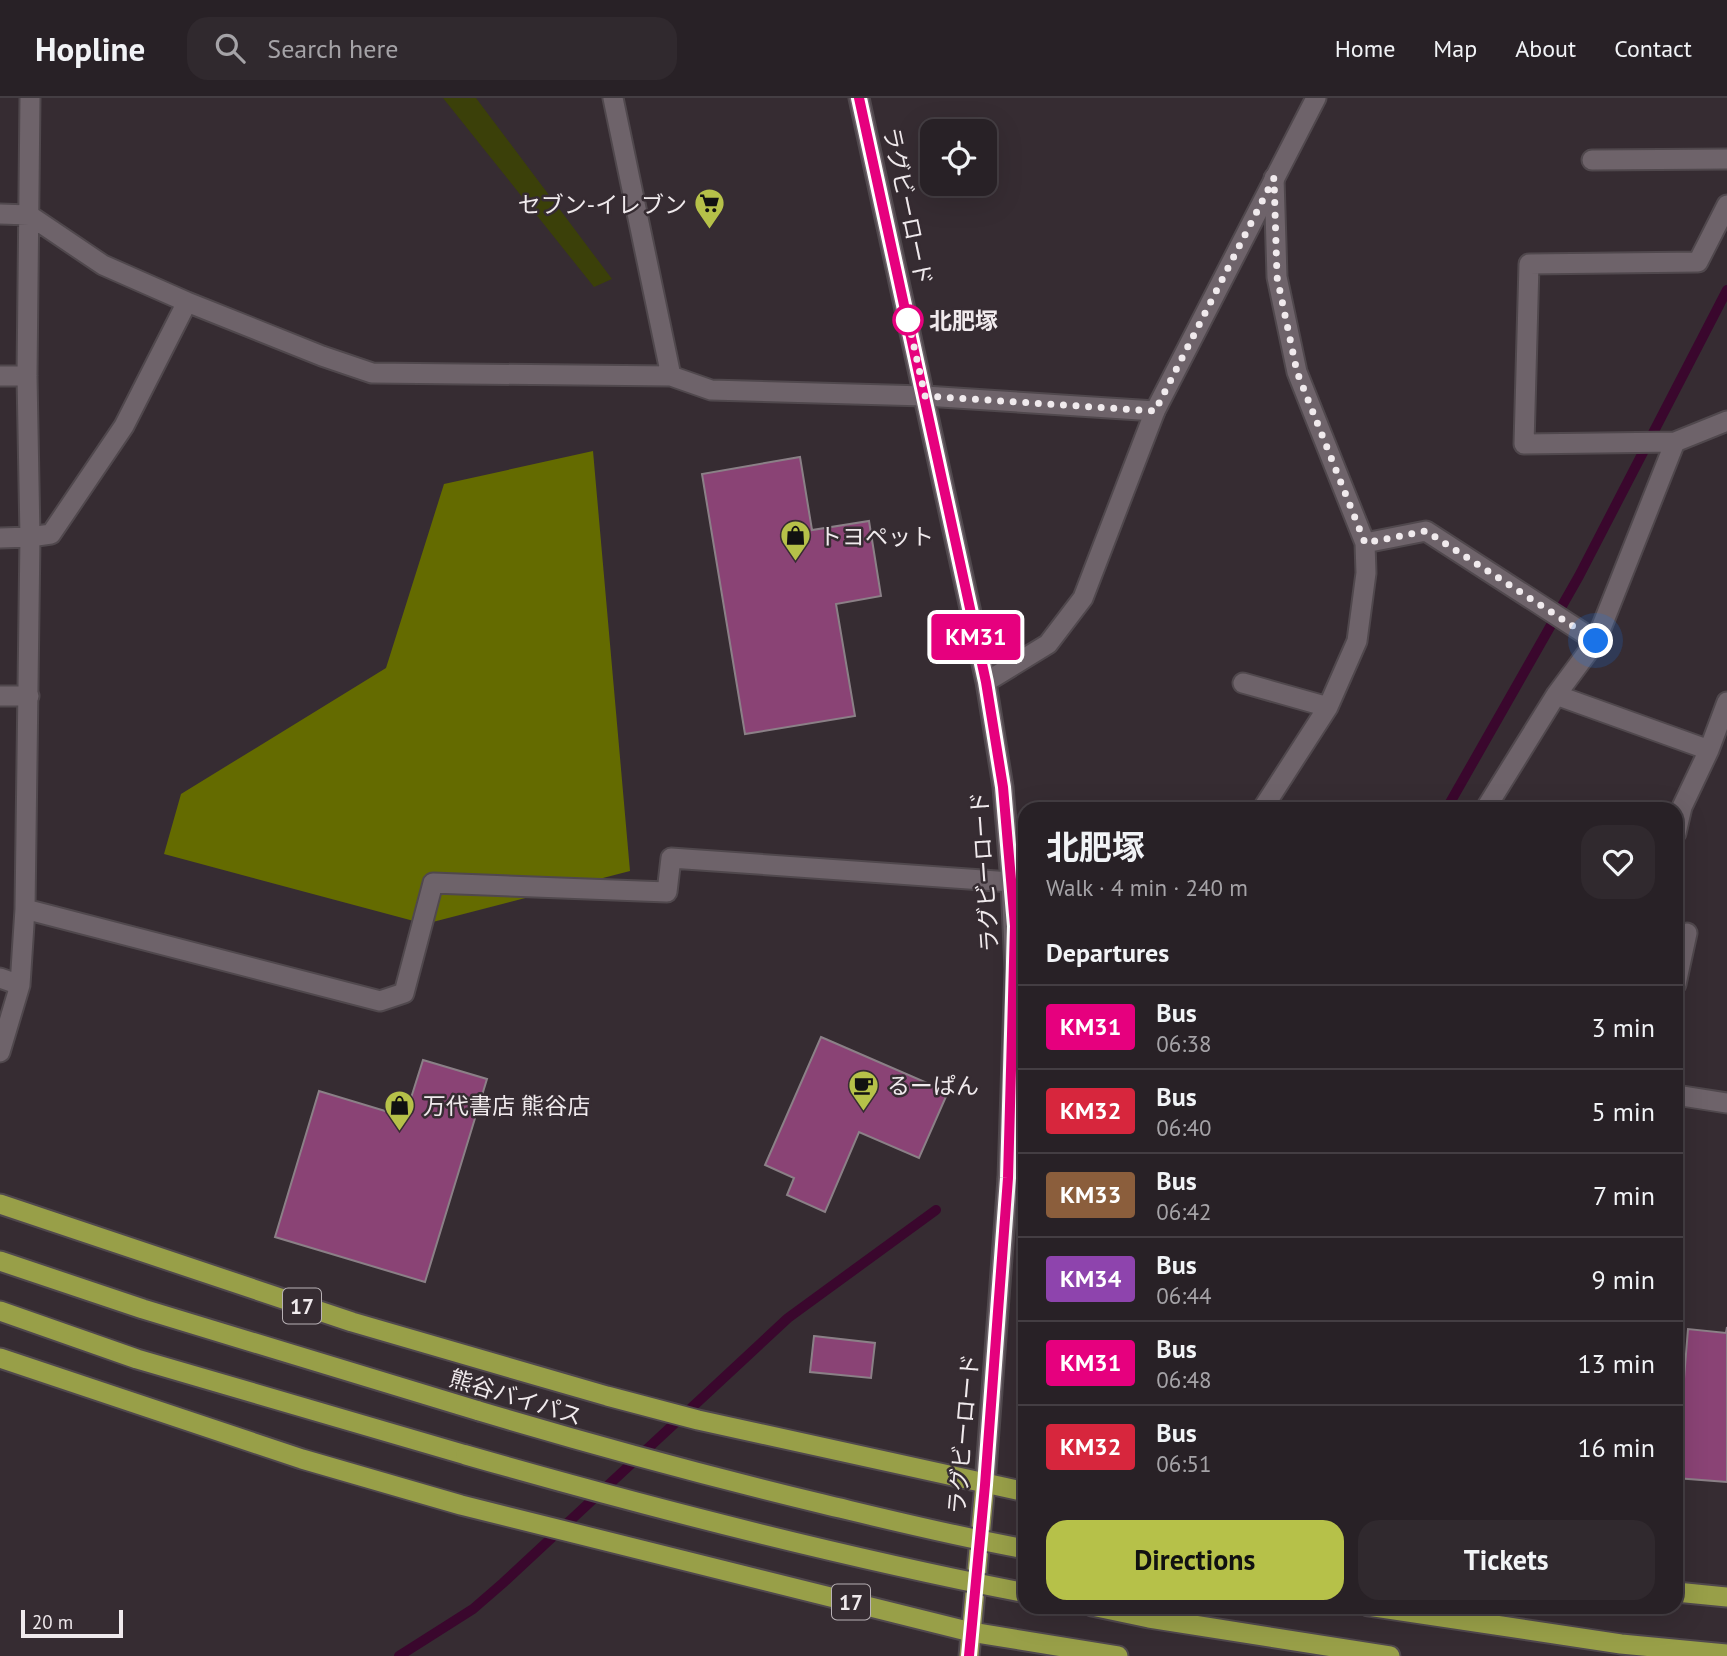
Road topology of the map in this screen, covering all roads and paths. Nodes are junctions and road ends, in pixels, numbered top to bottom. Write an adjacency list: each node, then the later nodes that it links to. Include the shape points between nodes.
1 (30, 98): 10 (street)
2 (613, 98): 14 (street)
3 (859, 98): 15 (street, ラグビーロード)
4 (1316, 98): 7 (street)
5 (1727, 159): 6 (street)
6 (1592, 160)
7 (1274, 178): 16 (street); 21 (street, via 1277,277 1297,372)
8 (1727, 205): 18 (street, via 1698,262 1529,264 1524,444)
9 (0, 214): 10 (street)
10 (29, 215): 11 (street, via 103,265); 13 (street)
11 (187, 302): 14 (street, via 372,373); 19 (street, via 117,437 51,534)
12 (0, 376): 13 (street)
13 (27, 376): 19 (street)
14 (671, 376): 15 (street, via 711,390)
15 (925, 396): 16 (street); 23 (street, ラグビーロード)
16 (1155, 411): 23 (street, via 1083,598 1048,644)
17 (1727, 421): 18 (street)
18 (1674, 442): 22 (street)
19 (30, 537): 20 (street); 27 (street)
20 (0, 538)
21 (1365, 543): 22 (street, via 1426,531); 29 (street, via 1357,641)
22 (1596, 641): 25 (street)
23 (986, 682): 34 (street, ラグビーロード, via 1003,787)
24 (1243, 683): 29 (street)
25 (1556, 695): 30 (street); 32 (street)
26 (0, 696): 27 (street)
27 (29, 696): 35 (street)
28 (1727, 702): 30 (street)
29 (1328, 707): 31 (street)
30 (1709, 750): 33 (street)
31 (1267, 802)
32 (1490, 802)
33 (1683, 805)
34 (1011, 882): 35 (street, via 671,858 667,892 433,883 404,993 380,1001); 36 (street, ラグビーロード)
35 (25, 909): 40 (street)
36 (1018, 916)
37 (1687, 933): 38 (street)
38 (1683, 952)
39 (0, 978): 40 (street)
40 (20, 985): 41 (street)
41 (0, 1052)
42 (1018, 1093): 45 (street, ラグビーロード)
43 (1683, 1096): 44 (street)
44 (1727, 1103)
45 (1017, 1177): 50 (street, ラグビーロード)
46 (0, 1205): 50 (highway, 17, via 352,1322 607,1396)
47 (0, 1261): 52 (highway, 熊谷バイパス / 17, bridge, via 591,1445)
48 (0, 1311): 53 (highway, 17, bridge, via 137,1359 466,1455 853,1558)
49 (0, 1358): 58 (highway, 17, via 302,1459 461,1505)
50 (985, 1485): 51 (highway, 17); 58 (main road, ラグビーロード)
51 (1018, 1491)
52 (1018, 1547)
53 (1018, 1591)
54 (1683, 1593): 55 (highway)
55 (1727, 1597)
56 (1132, 1614): 62 (highway)
57 (1421, 1614): 59 (highway, via 1621,1644)
58 (971, 1632): 60 (main road, ラグビーロード); 61 (highway, 17)
59 (1727, 1654)
60 (969, 1656)
61 (1118, 1656)
62 (1390, 1656)

